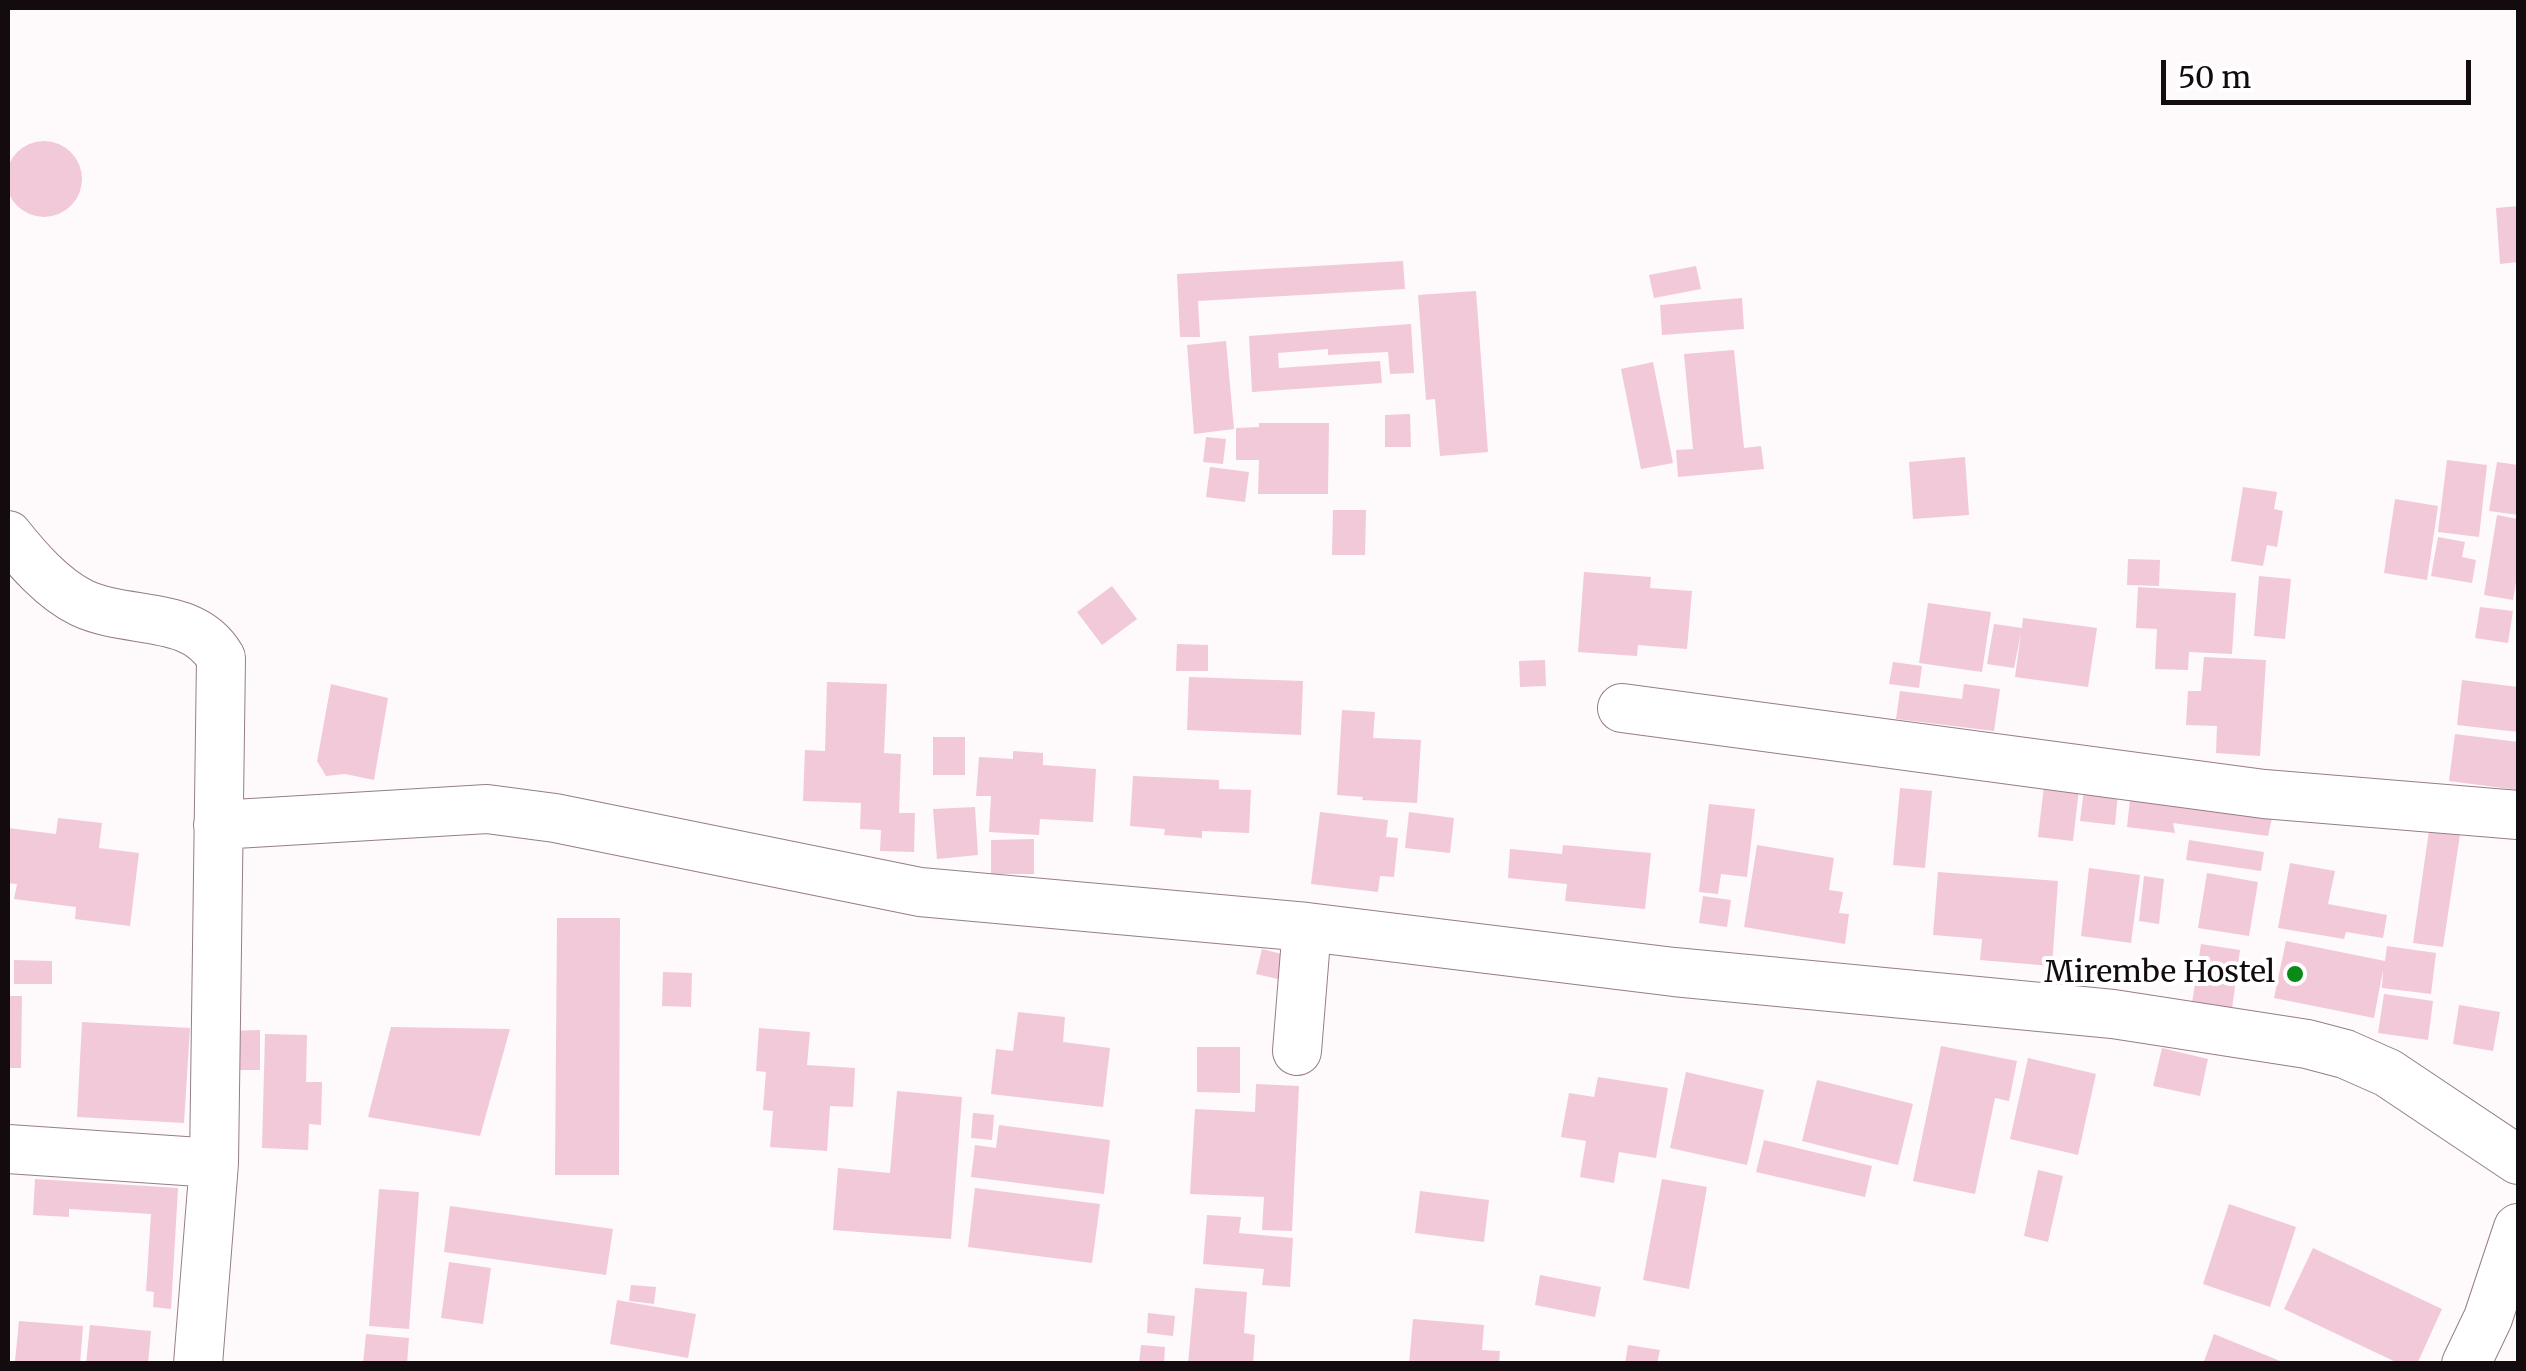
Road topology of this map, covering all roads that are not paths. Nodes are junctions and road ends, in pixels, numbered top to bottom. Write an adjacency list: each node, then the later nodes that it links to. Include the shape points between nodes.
1 (8, 536): 4 (street, via 80,602 187,627 213,644 221,658)
2 (1622, 708): 3 (street, via 2264,794)
3 (2518, 815)
4 (218, 825): 5 (street, via 487,810 920,892); 9 (street)
5 (1307, 927): 6 (street); 8 (street, via 1674,972 2113,1014 2307,1044 2388,1073)
6 (1296, 1051)
7 (8, 1149): 9 (street)
8 (2518, 1160)
9 (214, 1163): 11 (street)
10 (2518, 1228): 12 (street)
11 (198, 1364)
12 (2466, 1364)

